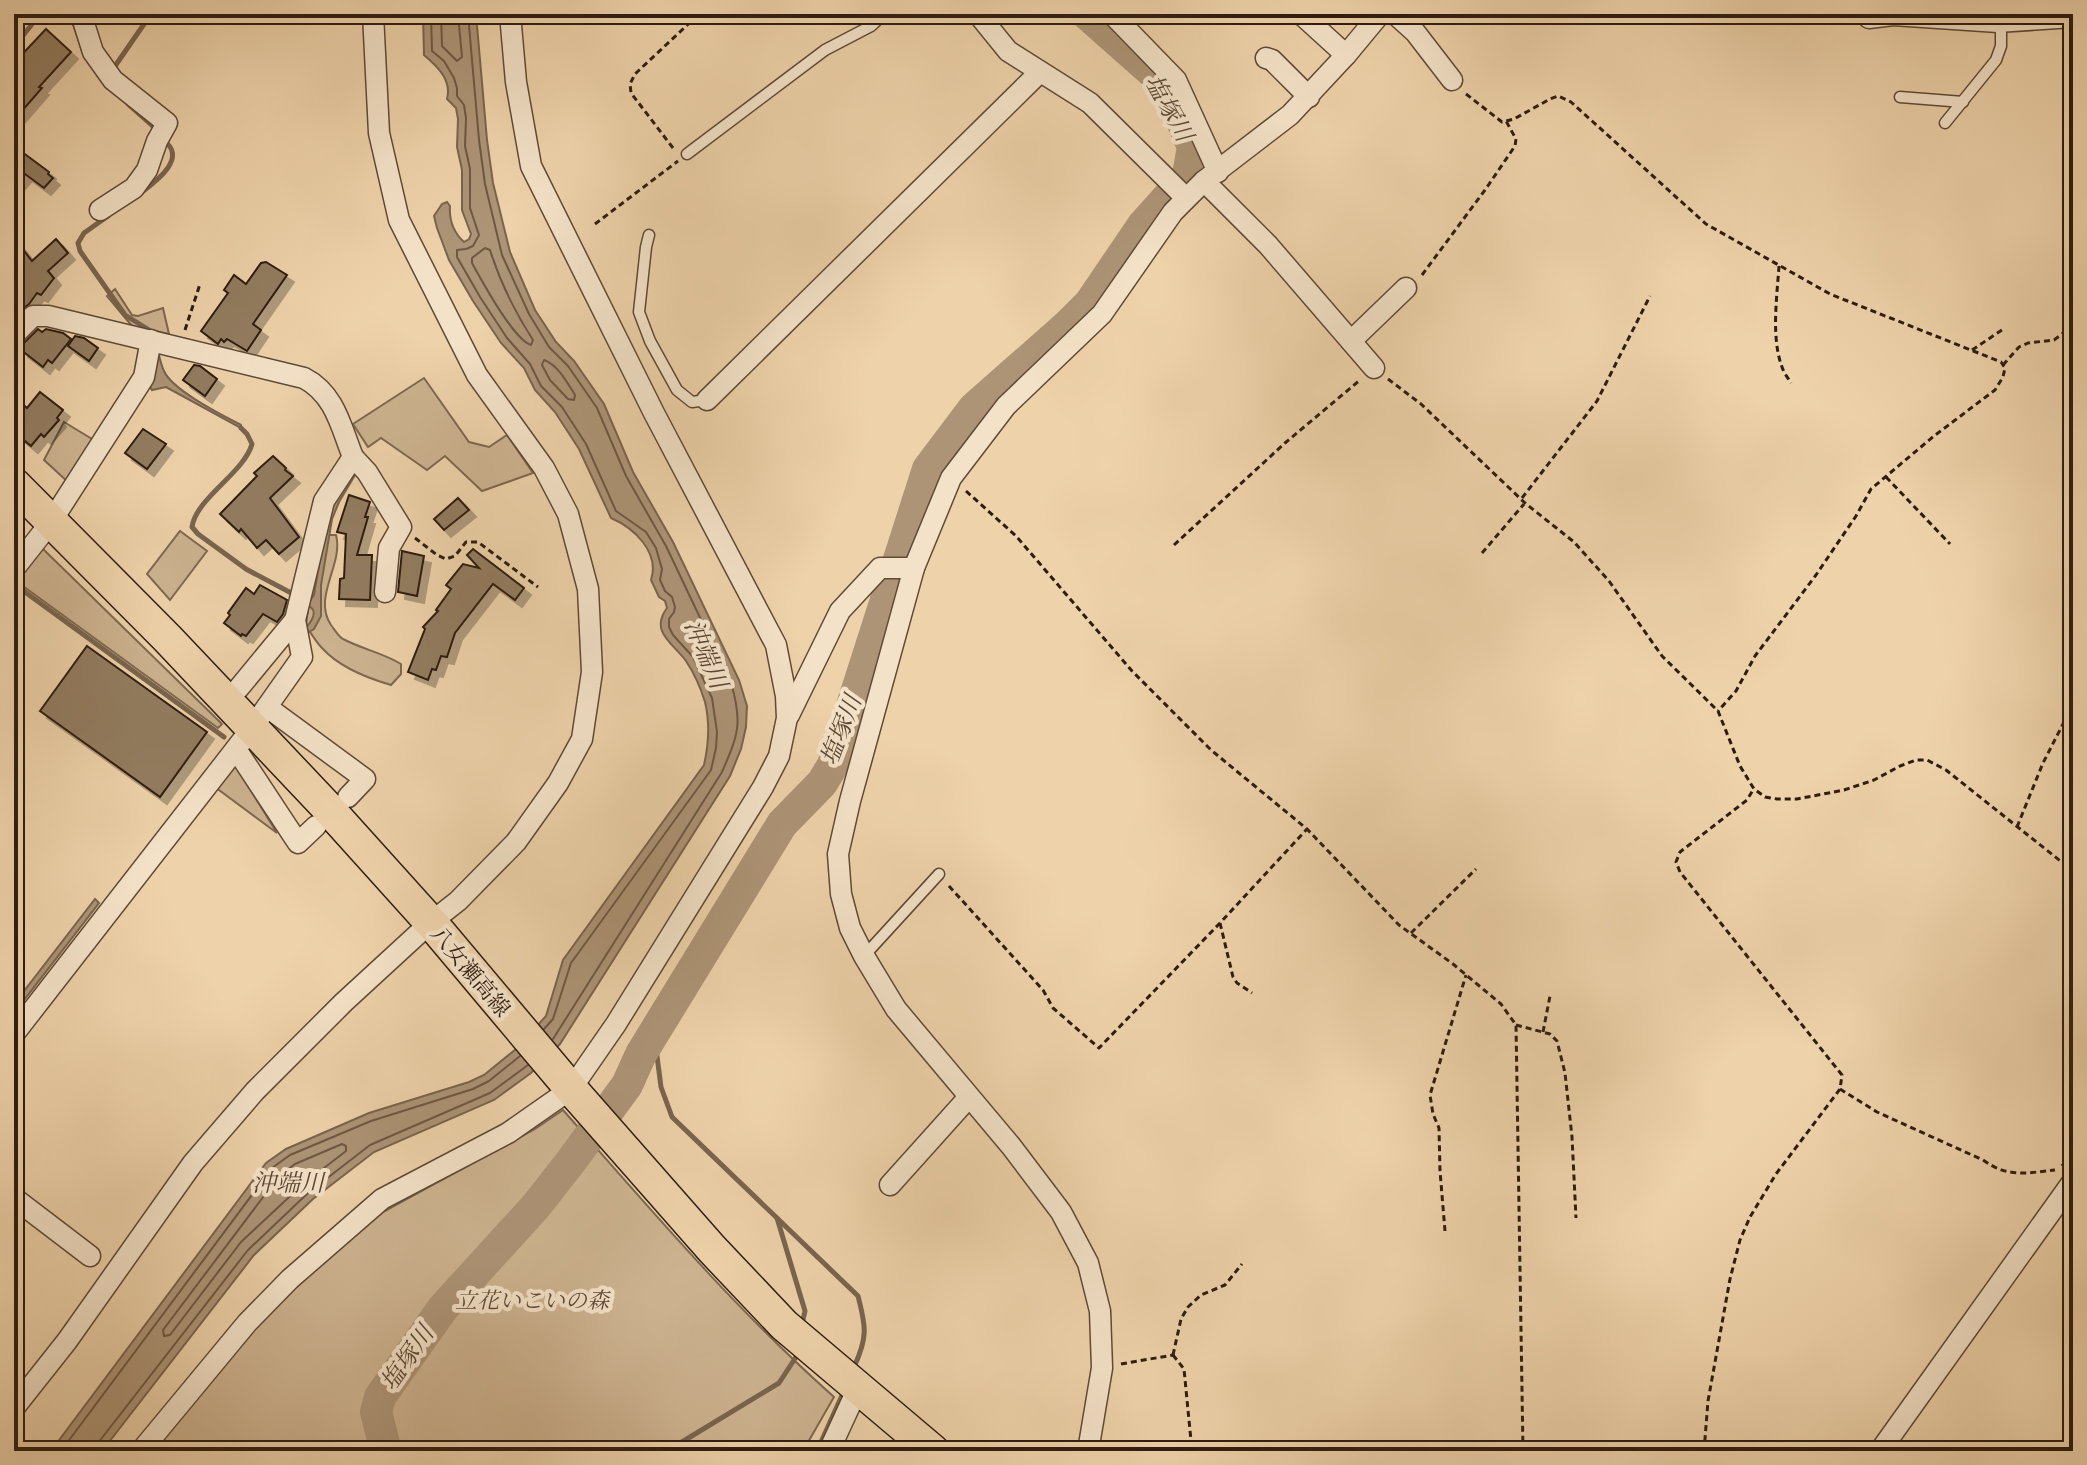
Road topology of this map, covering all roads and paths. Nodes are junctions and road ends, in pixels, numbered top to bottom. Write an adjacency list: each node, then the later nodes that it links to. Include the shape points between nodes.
1 (81, 14): 29 (street, via 93,52 113,80 167,123 134,188)
2 (373, 14): 77 (street, via 379,133 399,220 477,375 544,468 568,514 588,589 592,672 582,739 516,842)
3 (510, 14): 66 (street, via 531,166 776,645)
4 (699, 14): 26 (path, via 630,84 631,93 671,146)
5 (884, 14): 26 (lane, via 825,50)
6 (978, 14): 17 (street, via 1008,51)
7 (1112, 14): 27 (street, via 1176,80)
8 (1301, 14): 15 (street)
9 (1380, 14): 15 (street)
10 (1395, 14): 18 (street)
11 (1893, 14): 13 (street); 14 (street)
12 (2073, 17): 14 (street)
13 (1869, 18)
14 (2001, 22): 23 (lane, via 1996,60)
15 (1346, 55): 20 (street)
16 (1266, 58): 20 (street)
17 (1040, 72): 28 (street, via 1090,103); 46 (street)
18 (1452, 80): 24 (path, via 1490,114)
19 (1926, 84): 22 (lane)
20 (1309, 97): 27 (street)
21 (1900, 97): 22 (lane)
22 (1926, 99): 23 (lane)
23 (1963, 102): 25 (lane)
24 (1506, 121): 32 (path, via 1558,96 1571,102 1706,224); 34 (path, via 1516,139 1507,160 1425,273)
25 (1945, 123)
26 (687, 154): 30 (path)
27 (1211, 176): 28 (street); 40 (street)
28 (1186, 198): 49 (street, via 1102,314 1006,406)
29 (100, 210)
30 (595, 224)
31 (649, 235): 46 (lane, via 639,312 677,390 692,402)
32 (1779, 266): 42 (path, via 1830,294); 45 (path, via 1777,350)
33 (200, 284): 41 (path)
34 (1406, 288): 40 (street)
35 (1650, 296): 51 (path, via 1597,401)
36 (2073, 321): 43 (path, via 2054,340 2019,347)
37 (2005, 328): 42 (path)
38 (14, 335): 39 (street, via 33,316 48,316)
39 (151, 340): 41 (street); 53 (street, via 144,377)
40 (1351, 341): 44 (street)
41 (180, 347): 47 (street, via 318,385 333,403)
42 (1972, 350): 43 (path)
43 (2003, 365): 48 (path, via 1995,390)
44 (1374, 368): 51 (path); 56 (path)
45 (1791, 383)
46 (707, 400)
47 (353, 457): 54 (street); 62 (street, via 324,501)
48 (1885, 476): 55 (path); 65 (path)
49 (951, 478): 58 (street); 72 (path, via 1016,536 1132,671 1199,739)
50 (14, 484): 53 (main road, 八女瀬高線)
51 (1522, 498): 52 (path)
52 (1525, 503): 57 (path); 65 (path, via 1574,542 1662,656)
53 (51, 522): 59 (street); 67 (main road, 八女瀬高線)
54 (401, 527): 60 (path, via 446,559 466,542 478,542); 61 (street, via 389,548)
55 (1950, 544)
56 (1174, 545)
57 (1482, 553)
58 (914, 568): 66 (street, via 880,568 840,611); 79 (street, via 838,854 841,894)
59 (14, 569)
60 (538, 587)
61 (385, 592)
62 (295, 620): 63 (street); 67 (street, via 302,657)
63 (238, 689)
64 (2073, 700): 71 (path)
65 (1718, 711): 68 (path)
66 (787, 718): 87 (street, via 779,756 763,787)
67 (252, 728): 69 (street, via 365,779); 70 (street, via 298,843); 77 (main road, 八女瀬高線); 85 (street)
68 (1754, 789): 71 (path, via 1765,797 1797,799 1844,790 1927,760); 86 (path, via 1680,852 1676,862 1842,1075)
69 (348, 797)
70 (316, 826)
71 (2017, 827): 74 (path)
72 (1307, 829): 76 (path); 78 (path)
73 (1476, 869): 78 (path)
74 (2073, 871)
75 (939, 874): 76 (path, via 1043,990 1053,1008 1099,1048); 79 (lane)
76 (1220, 923): 81 (path, via 1233,977)
77 (432, 924): 87 (main road, 八女瀬高線); 99 (street, via 255,1091 193,1163)
78 (1411, 933): 80 (path)
79 (864, 956): 88 (street, via 896,1009)
80 (1466, 975): 83 (path, via 1501,1004); 93 (path, via 1430,1095 1439,1128)
81 (1252, 993)
82 (1550, 996): 84 (path)
83 (1516, 1025): 84 (path); 105 (path)
84 (1543, 1032): 92 (path, via 1557,1041 1565,1073)
85 (14, 1034)
86 (1840, 1089): 89 (path, via 1995,1168); 106 (path, via 1776,1174 1740,1240 1708,1401)
87 (575, 1092): 98 (main road, 八女瀬高線, via 784,1325); 100 (street, via 382,1199 268,1301)
88 (969, 1097): 90 (street); 97 (street, via 1061,1212 1088,1263 1100,1311)
89 (2066, 1176): 107 (street)
90 (890, 1185)
91 (14, 1198): 94 (street)
92 (1576, 1218)
93 (1445, 1231)
94 (90, 1256)
95 (1242, 1264): 96 (path, via 1225,1285 1188,1307)
96 (1173, 1355): 97 (path); 104 (path, via 1184,1369)
97 (1102, 1368): 103 (street)
98 (858, 1388): 101 (street); 102 (main road, 八女瀬高線)
99 (14, 1408)
100 (141, 1451)
101 (829, 1451)
102 (933, 1451)
103 (1088, 1451)
104 (1192, 1451)
105 (1523, 1451)
106 (1704, 1451)
107 (1880, 1451)

